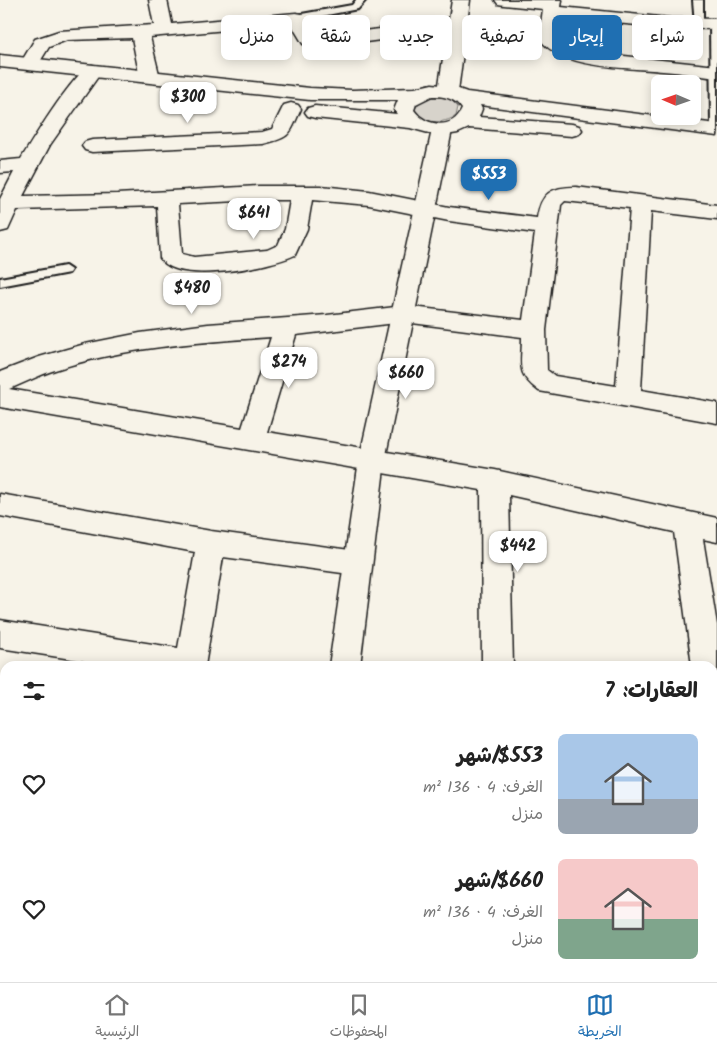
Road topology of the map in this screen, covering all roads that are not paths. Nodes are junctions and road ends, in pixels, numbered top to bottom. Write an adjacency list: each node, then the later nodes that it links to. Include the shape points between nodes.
1 (158, 0): 10 (street)
2 (361, 0): 7 (lane, via 347,9)
3 (461, 0): 9 (street)
4 (504, 0): 6 (street)
5 (698, 0): 8 (lane)
6 (553, 5): 8 (street); 14 (street, via 548,38 561,49 590,57)
7 (296, 18): 9 (street, via 310,40 320,42); 10 (street)
8 (711, 24): 14 (lane)
9 (457, 25): 19 (street)
10 (164, 29): 11 (street)
11 (140, 32): 13 (street, via 56,37 38,48); 17 (street)
12 (0, 61): 13 (street)
13 (29, 64): 16 (street)
14 (716, 72): 24 (lane)
15 (0, 76): 16 (street)
16 (86, 78): 17 (street); 20 (street); 27 (street)
17 (150, 78): 18 (street, via 310,94)
18 (416, 94): 19 (street, via 432,90); 21 (street, via 409,99 404,110)
19 (456, 94): 22 (street, via 472,109); 24 (street)
20 (291, 109): 21 (street); 25 (street, via 280,133 264,138)
21 (412, 122): 23 (street)
22 (466, 122): 23 (street); 26 (street)
23 (442, 130): 33 (street)
24 (717, 130)
25 (92, 146)
26 (717, 146)
27 (27, 165): 28 (street); 32 (street)
28 (0, 167)
29 (302, 192): 30 (street); 30 (street, via 296,229 286,250 271,257 194,265 182,264 172,258); 33 (street, via 346,195)
30 (167, 199): 32 (street)
31 (641, 202): 34 (street); 36 (street, via 576,194 557,195 550,205); 43 (street)
32 (10, 203): 35 (street)
33 (425, 209): 36 (street); 39 (street)
34 (717, 212)
35 (0, 225)
36 (547, 227): 41 (street)
37 (65, 270): 38 (lane)
38 (0, 282)
39 (404, 314): 40 (street); 41 (street); 46 (street)
40 (287, 326): 42 (street, via 140,342 76,355); 45 (street)
41 (534, 330): 43 (street, via 532,365 538,379 554,385)
42 (1, 383): 45 (street)
43 (628, 397): 44 (street)
44 (717, 413)
45 (252, 439): 46 (street)
46 (372, 460): 47 (street); 52 (street)
47 (495, 480): 49 (street); 58 (street)
48 (0, 505): 51 (street)
49 (687, 525): 50 (street); 54 (street)
50 (717, 530)
51 (211, 543): 52 (street); 56 (street)
52 (357, 563): 57 (street)
53 (0, 634): 55 (street)
54 (710, 650)
55 (173, 661)
56 (192, 661)
57 (345, 661)
58 (497, 661)

